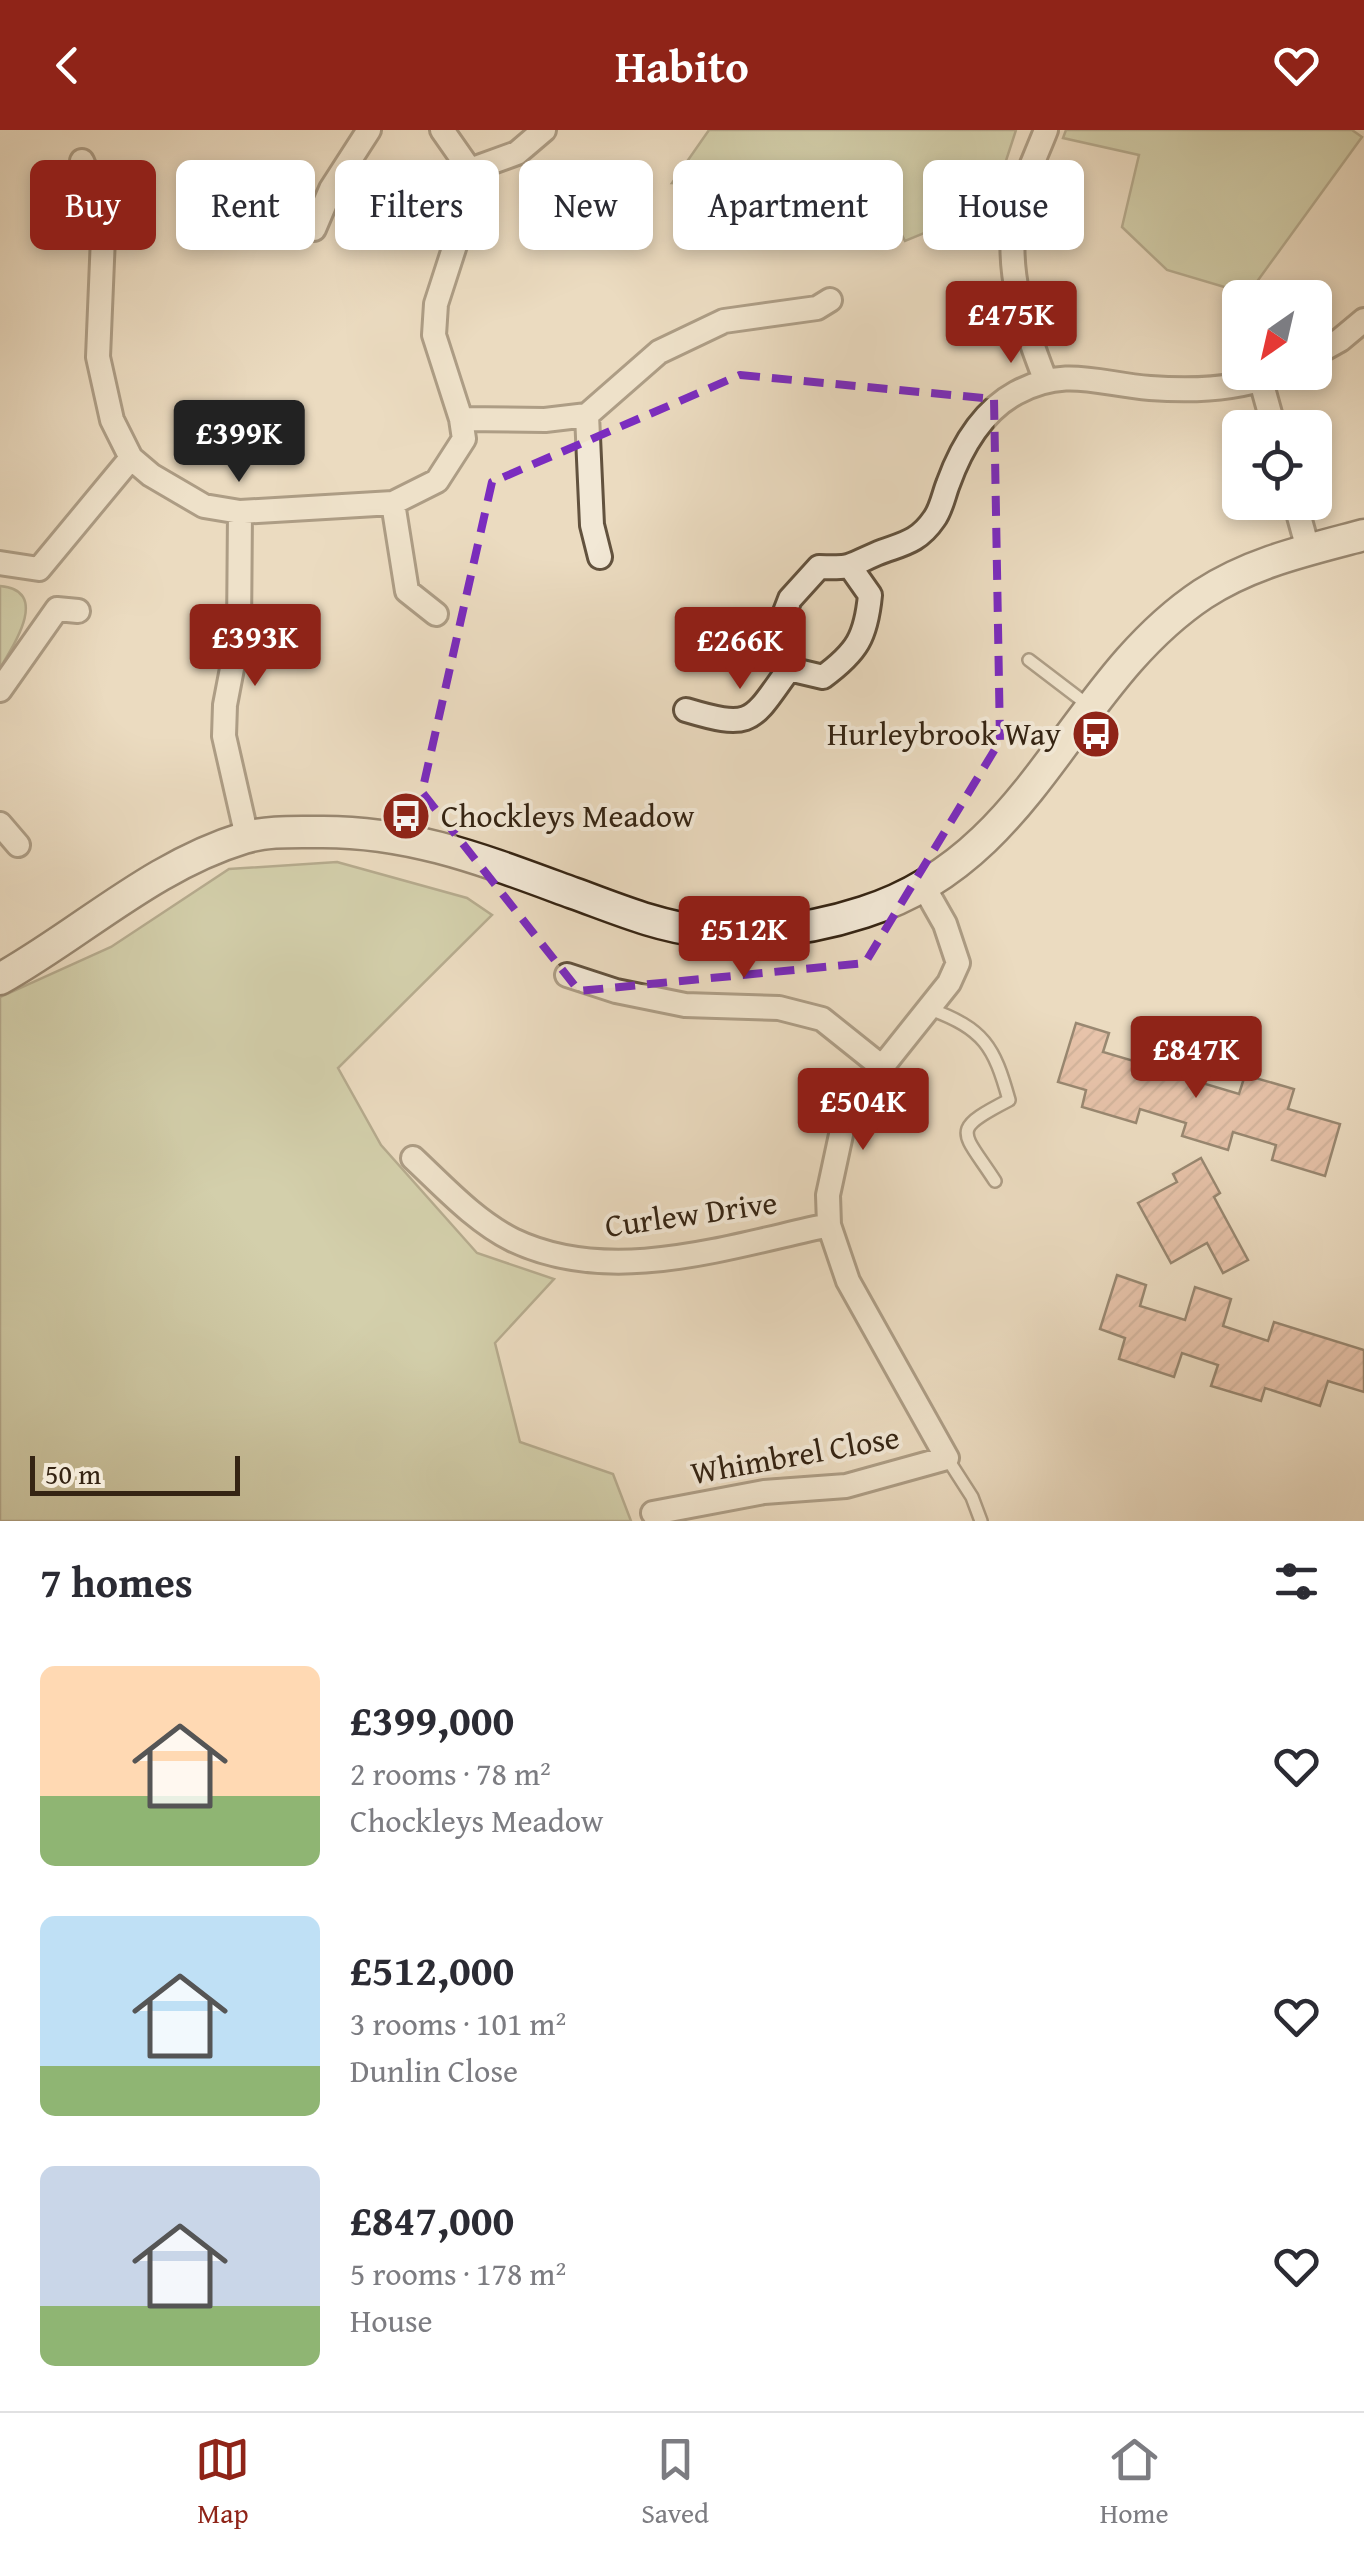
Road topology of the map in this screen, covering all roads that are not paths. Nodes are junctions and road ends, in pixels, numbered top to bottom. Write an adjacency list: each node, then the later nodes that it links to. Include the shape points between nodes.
1 (369, 130): 7 (street)
2 (442, 130): 5 (street)
3 (544, 130): 6 (street)
4 (1046, 130): 13 (street, via 1016,212 1013,264 1020,315)
5 (463, 160)
6 (499, 161)
7 (315, 227)
8 (102, 250): 17 (street, via 98,356 112,420)
9 (453, 250): 16 (street, via 434,335)
10 (830, 300): 15 (street, via 817,308 724,321 659,352)
11 (1364, 320): 12 (street)
12 (1332, 344)
13 (1045, 380): 14 (street); 25 (street, via 990,412 960,452 935,518 905,546)
14 (1222, 387)
15 (587, 415): 16 (street); 23 (street, via 592,525)
16 (461, 418): 18 (street, via 464,438 437,481)
17 (131, 458): 19 (street, via 204,506); 26 (street)
18 (394, 503): 19 (street); 27 (street, via 407,591)
19 (240, 512): 34 (street, via 239,632 224,736)
20 (1300, 520): 22 (street)
21 (1364, 534): 22 (street)
22 (1308, 549): 31 (street, via 1252,566 1201,596 1158,631)
23 (600, 557)
24 (0, 563): 26 (street)
25 (851, 568): 29 (street, via 819,566 790,599 776,638); 29 (street, via 870,595 867,628 849,658 823,678)
26 (39, 570): 30 (street, via 67,610)
27 (436, 614)
28 (1029, 660): 31 (lane)
29 (789, 669): 32 (street, via 755,716 728,723)
30 (0, 690)
31 (1091, 708): 36 (street, via 1009,814)
32 (686, 710)
33 (0, 824): 35 (street)
34 (248, 836): 36 (street, via 342,831 431,843 635,917 699,931 820,925); 38 (street, via 129,893)
35 (18, 845)
36 (924, 887): 39 (street, via 958,963)
37 (566, 975): 40 (street, via 685,1006 779,1008 822,1019)
38 (0, 979)
39 (930, 1008): 40 (street); 42 (lane, via 984,1039 1000,1067 1009,1100 966,1127)
40 (882, 1067): 43 (street, via 842,1130)
41 (412, 1158): 43 (street, Curlew Drive, via 512,1240 586,1260 698,1252)
42 (995, 1182)
43 (829, 1224): 44 (street, via 848,1281)
44 (947, 1458): 45 (street, Whimbrel Close, via 846,1486 764,1492); 46 (lane)
45 (653, 1513)
46 (981, 1521)

